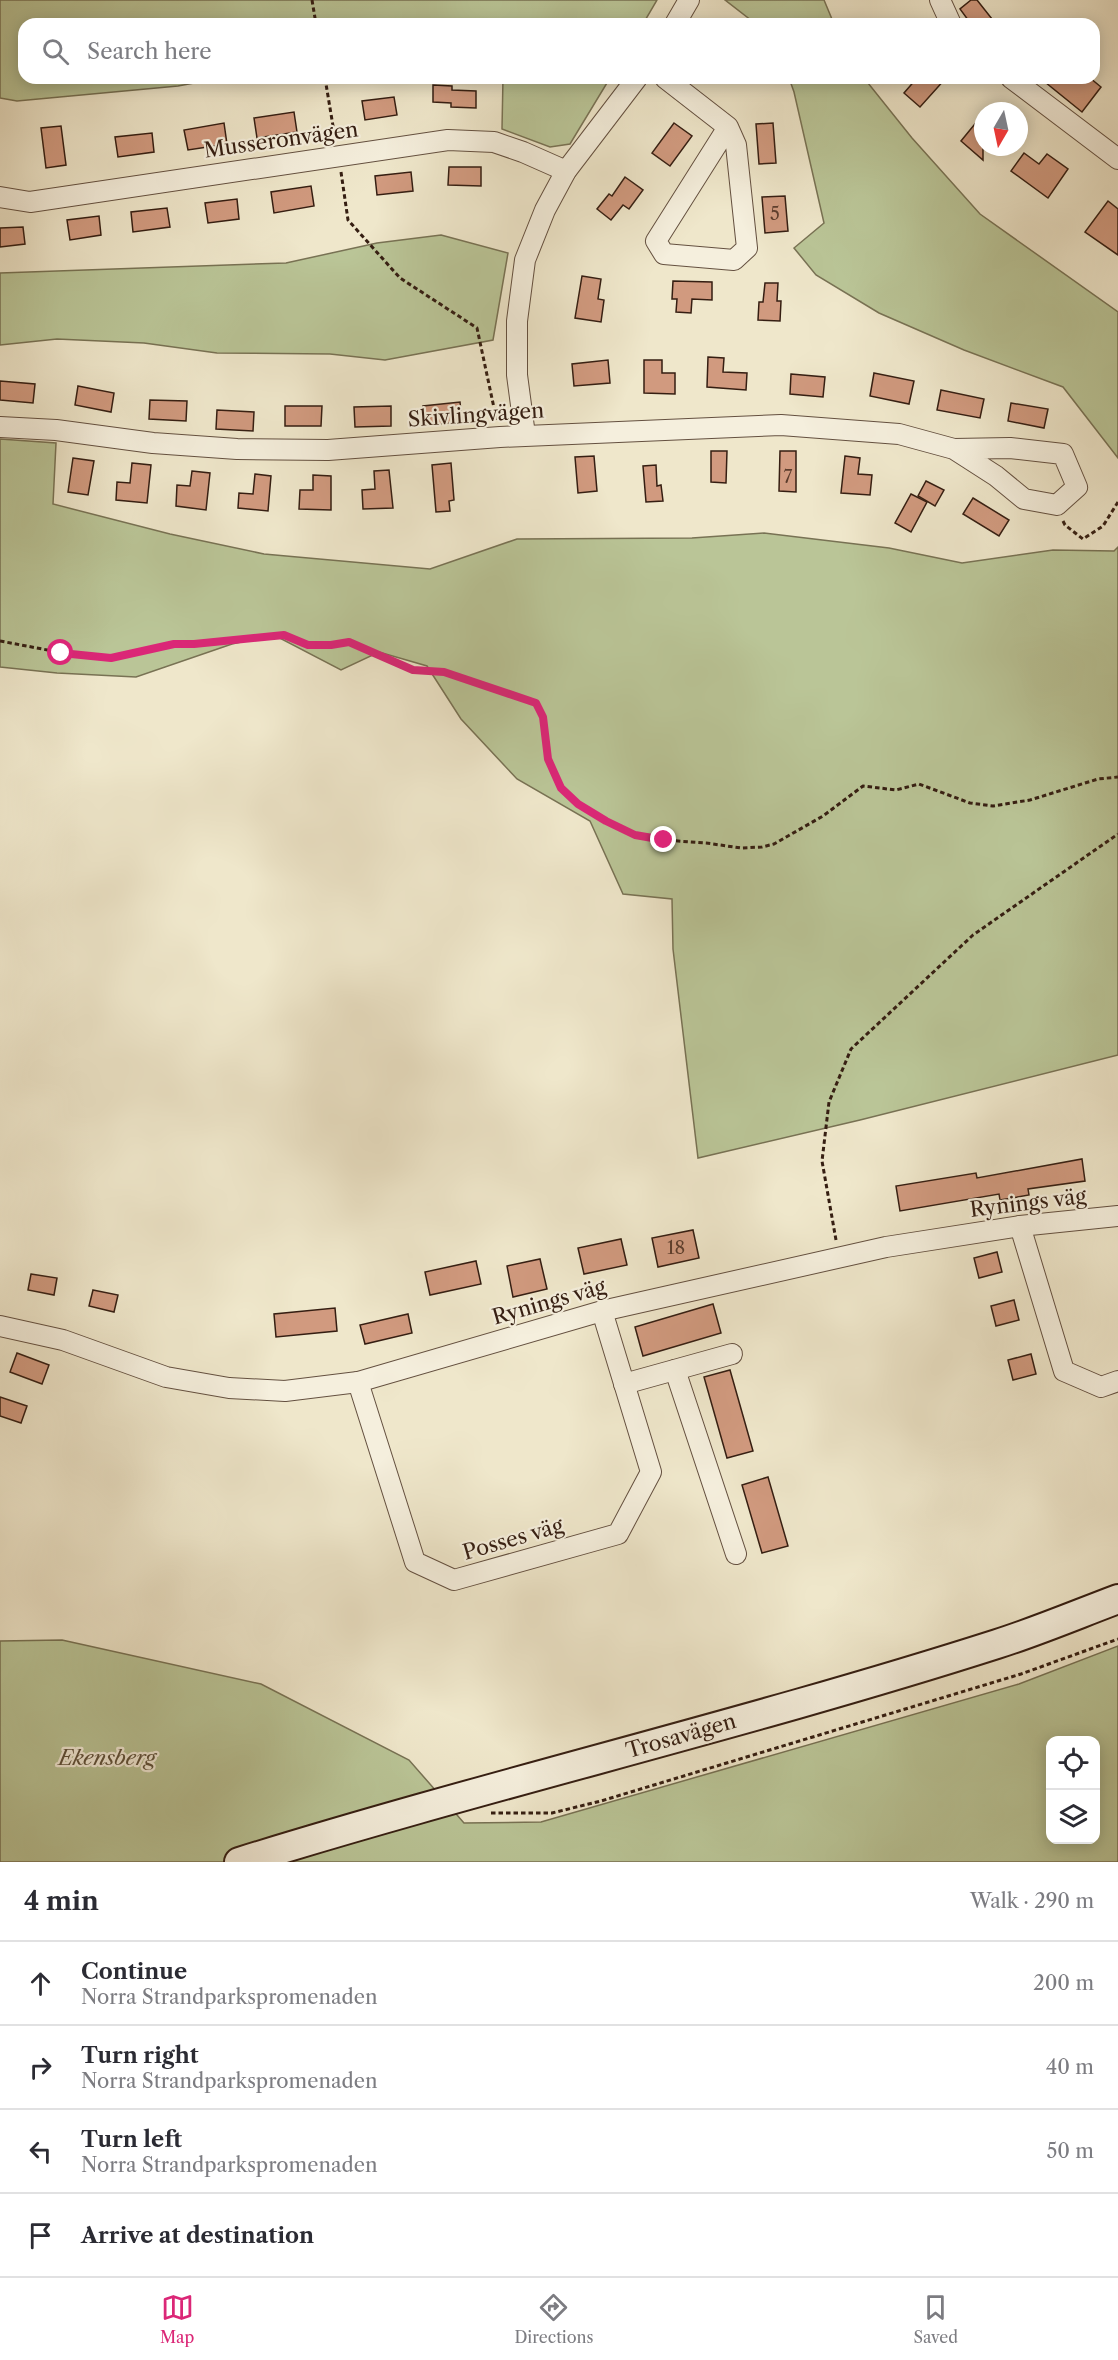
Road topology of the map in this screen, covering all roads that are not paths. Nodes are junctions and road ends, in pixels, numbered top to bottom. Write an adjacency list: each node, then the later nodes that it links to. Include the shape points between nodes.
1 (689, 0): 3 (street)
2 (940, 0): 4 (street)
3 (678, 18)
4 (948, 18)
5 (632, 84): 10 (street)
6 (673, 84): 8 (street)
7 (1019, 84): 9 (street)
8 (728, 127): 8 (street, via 736,145 747,248 734,260 664,254 656,241)
9 (1118, 159)
10 (566, 171): 11 (street, Musseronvägen, via 494,142 448,140 30,202); 13 (street, via 525,260 517,321 517,364)
11 (0, 197)
12 (0, 427): 13 (street, Skivlingvägen, via 237,449 328,450)
13 (525, 435): 14 (street, Skivlingvägen, via 781,425 899,434)
14 (954, 449): 14 (street, Skivlingvägen, via 1010,448 1064,454 1077,487 1057,505 1024,499)
15 (1118, 1216): 16 (street, Rynings väg)
16 (1020, 1227): 17 (street, Rynings väg, via 886,1247); 21 (street, via 1064,1371 1101,1387)
17 (602, 1311): 22 (street, Rynings väg); 23 (street, Posses väg)
18 (0, 1326): 22 (street, Rynings väg, via 63,1340 166,1377 229,1388 285,1390)
19 (732, 1354): 20 (street)
20 (675, 1370): 23 (street); 24 (street)
21 (1118, 1381)
22 (358, 1382): 23 (street, Posses väg, via 415,1562 454,1580 618,1534 651,1472)
23 (624, 1384)
24 (736, 1554)
25 (1118, 1599): 26 (main road, Trosavägen, via 999,1644)
26 (239, 1862)

